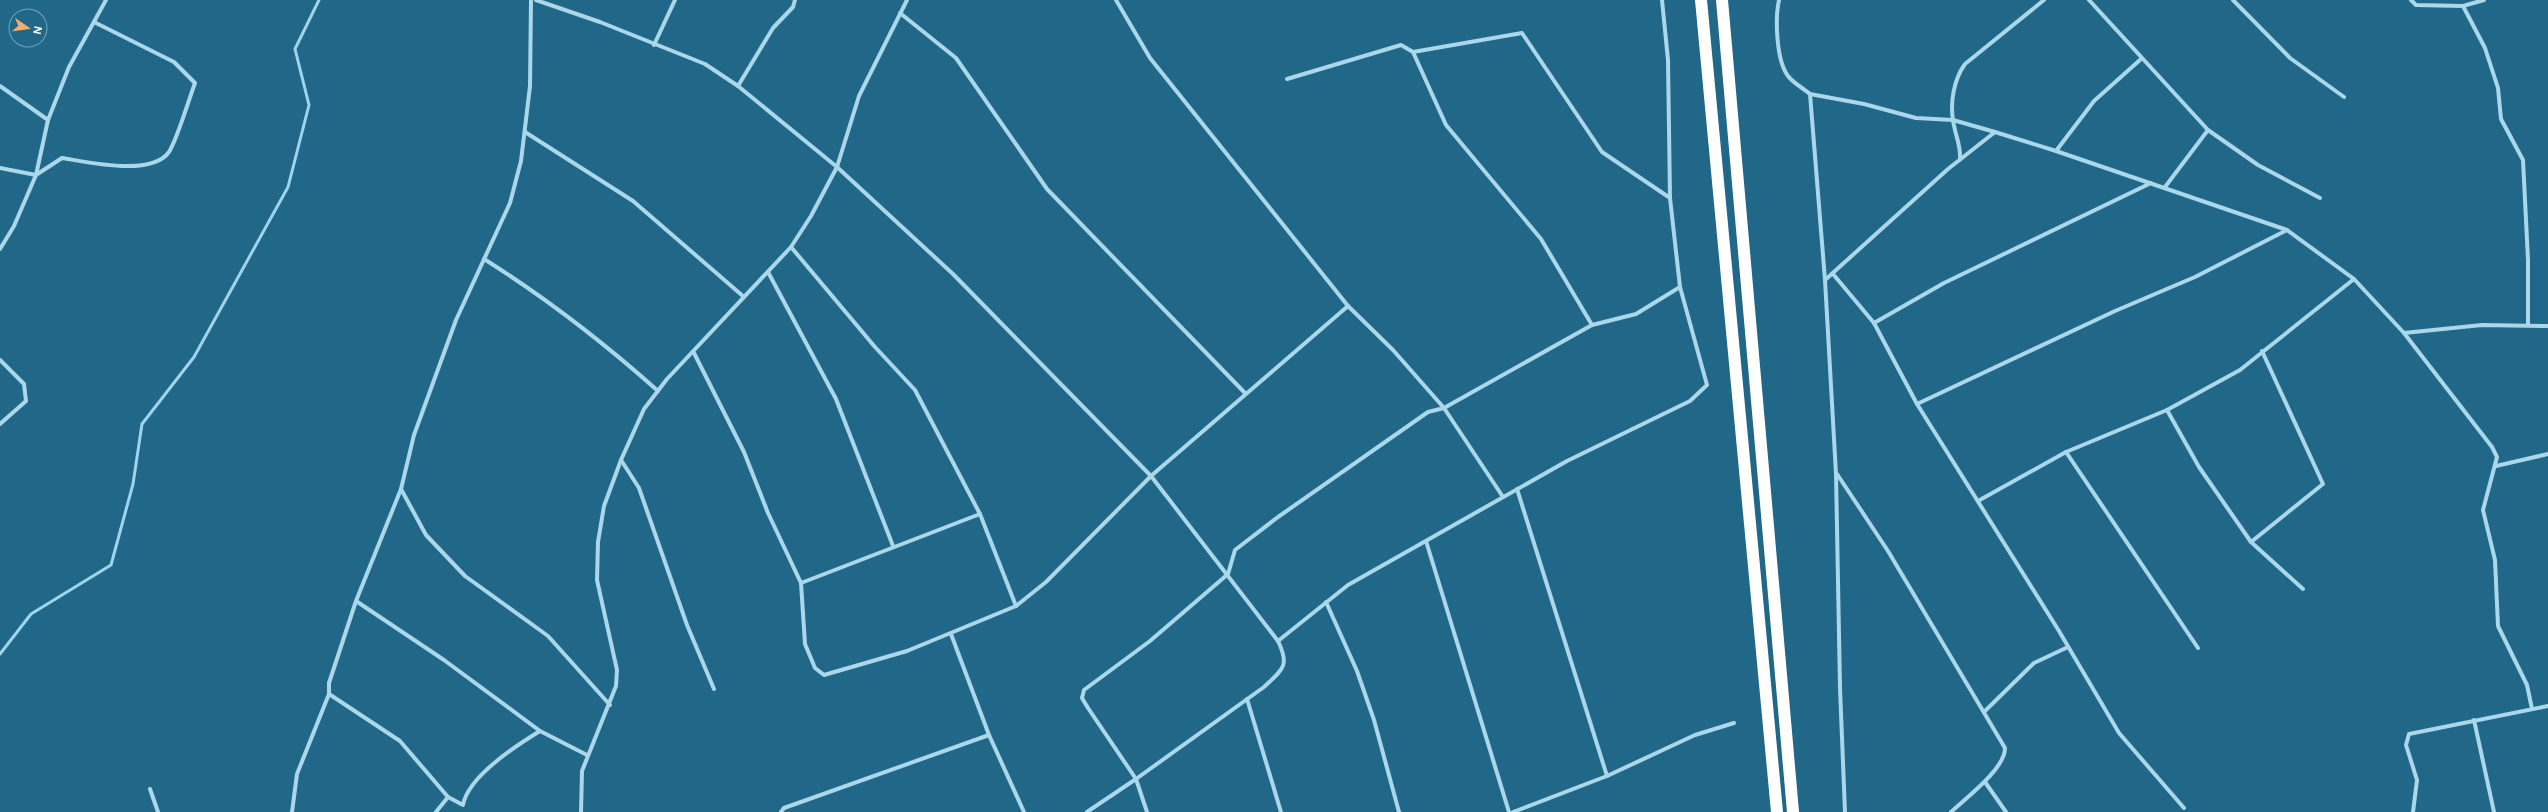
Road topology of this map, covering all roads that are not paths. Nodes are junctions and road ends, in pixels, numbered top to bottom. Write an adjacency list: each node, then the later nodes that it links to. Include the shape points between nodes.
1 (106, 0): 19 (street)
2 (531, 0): 31 (street, via 530,86)
3 (536, 0): 20 (street, via 600,22)
4 (675, 0): 20 (street)
5 (795, 0): 25 (street, via 793,7 773,28)
6 (907, 0): 18 (street)
7 (1116, 0): 52 (street, via 1150,58)
8 (1662, 0): 40 (street, via 1668,60)
9 (1701, 0): 121 (highway)
10 (1722, 0): 122 (highway)
11 (1780, 0): 26 (street, via 1775,17 1782,62 1788,76)
12 (2044, 0): 29 (street, via 1965,64 1958,74 1954,87)
13 (2089, 0): 22 (street)
14 (2233, 0): 27 (street, via 2290,58)
15 (2411, 0): 17 (street, via 2416,5)
16 (2484, 0): 17 (street)
17 (2463, 6): 55 (street, via 2485,48 2498,88 2501,119 2523,160)
18 (900, 13): 35 (street, via 852,113); 62 (street, via 956,58 1047,189)
19 (94, 22): 28 (street, via 69,67); 37 (street, via 174,62 195,83 168,152 156,161 124,167 62,158)
20 (654, 45): 25 (street, via 705,64)
21 (1413, 52): 23 (street, via 1401,45); 40 (street, via 1522,34 1602,152); 54 (street, via 1446,125 1541,239)
22 (2141, 59): 30 (street); 33 (street, via 2094,101)
23 (1287, 79)
24 (0, 86): 28 (street)
25 (738, 86): 35 (street)
26 (1810, 94): 29 (street, via 1864,104 1916,118); 49 (street)
27 (2344, 97)
28 (48, 120): 37 (street)
29 (1953, 120): 32 (street); 34 (street, via 1961,147)
30 (2208, 130): 39 (street); 41 (street, via 2258,166)
31 (525, 132): 45 (street, via 510,203); 51 (street, via 633,201)
32 (1995, 132): 33 (street); 34 (street)
33 (2056, 151): 38 (street)
34 (1960, 159): 47 (street)
35 (837, 167): 43 (street); 72 (street, via 953,274)
36 (0, 168): 37 (street)
37 (36, 175): 44 (street, via 14,226)
38 (2151, 182): 39 (street); 53 (street, via 1944,283)
39 (2164, 187): 42 (street)
40 (1670, 198): 50 (street)
41 (2320, 198)
42 (2287, 230): 48 (street); 63 (street, via 2195,277 2115,311)
43 (791, 247): 46 (street); 77 (street, via 875,347 915,390)
44 (0, 249)
45 (484, 259): 61 (street, via 536,291 611,349); 73 (street, via 456,320 422,413 405,466)
46 (768, 272): 51 (street); 80 (street, via 836,400)
47 (1833, 274): 49 (street); 53 (street)
48 (2354, 279): 57 (street); 58 (street)
49 (1825, 280): 71 (street)
50 (1680, 286): 54 (street, via 1636,314); 74 (street, via 1707,386 1690,401 1567,461)
51 (744, 297): 59 (street)
52 (1348, 306): 62 (street); 64 (street)
53 (1874, 323): 63 (street)
54 (1592, 324): 64 (street)
55 (2528, 325): 56 (street); 57 (street, via 2482,325)
56 (2548, 326)
57 (2404, 333): 70 (street, via 2492,446 2497,457)
58 (2262, 351): 65 (street, via 2240,370); 79 (street, via 2323,484)
59 (694, 353): 61 (street); 82 (street, via 744,452 768,513)
60 (0, 360): 66 (street, via 26,389 26,401)
61 (658, 391): 69 (street, via 644,409)
62 (1245, 393): 72 (street)
63 (1917, 404): 76 (street)
64 (1444, 408): 75 (street); 81 (street, via 1428,412 1241,545 1235,550)
65 (2167, 410): 67 (street); 79 (street, via 2199,467)
66 (0, 424)
67 (2066, 452): 76 (street); 90 (street)
68 (2548, 454): 70 (street)
69 (621, 460): 91 (street, via 639,488 687,625); 94 (street, via 604,506 598,542 597,580 617,670 616,686)
70 (2496, 466): 96 (street, via 2483,510 2495,560 2498,626 2527,685)
71 (1836, 474): 97 (street, via 1888,551); 123 (street)
72 (1151, 476): 81 (street); 86 (street, via 1046,582)
73 (401, 488): 84 (street); 94 (street, via 426,535 465,576 548,636)
74 (1517, 489): 75 (street); 103 (street)
75 (1503, 497): 78 (street)
76 (1978, 500): 89 (street)
77 (980, 514): 80 (street); 86 (street)
78 (1426, 541): 85 (street, via 1348,585); 119 (street)
79 (2251, 542): 83 (street)
80 (893, 546): 82 (street)
81 (1228, 574): 88 (street); 104 (street, via 1150,641 1084,690 1082,698)
82 (801, 583): 87 (street, via 805,644 815,668 824,675 907,651)
83 (2303, 589)
84 (356, 601): 92 (street, via 329,683); 100 (street, via 461,672)
85 (1326, 602): 88 (street); 118 (street, via 1356,670 1374,720)
86 (1016, 606): 87 (street)
87 (951, 634): 101 (street)
88 (1278, 641): 93 (street, via 1286,656 1283,669)
89 (2068, 647): 97 (street, via 2034,663); 108 (street, via 2119,733)
90 (2198, 648)
91 (714, 689)
92 (329, 694): 107 (street, via 400,740); 110 (street, via 297,774)
93 (1247, 699): 104 (street); 117 (street)
94 (610, 705): 102 (street)
95 (2548, 706): 96 (street)
96 (2532, 709): 98 (street)
97 (1985, 711): 105 (street, via 2005,748 2003,758)
98 (2474, 720): 126 (street, via 2409,734 2406,745 2417,780); 127 (street)
99 (1734, 723): 103 (street, via 1695,735)
100 (540, 731): 102 (street); 107 (street, via 506,753 465,794 463,805)
101 (989, 734): 113 (street, via 784,808); 114 (street)
102 (587, 755): 112 (street, via 582,771)
103 (1607, 776): 120 (street)
104 (1136, 779): 115 (street); 116 (street)
105 (1984, 782): 124 (street); 125 (street)
106 (150, 789): 109 (street)
107 (448, 797): 111 (street)
108 (2184, 808)
109 (158, 812)
110 (292, 812)
111 (436, 812)
112 (581, 812)
113 (781, 812)
114 (1024, 812)
115 (1087, 812)
116 (1147, 812)
117 (1281, 812)
118 (1399, 812)
119 (1509, 812)
120 (1513, 812)
121 (1777, 812)
122 (1793, 812)
123 (1845, 812)
124 (1951, 812)
125 (2006, 812)
126 (2413, 812)
127 (2494, 812)

